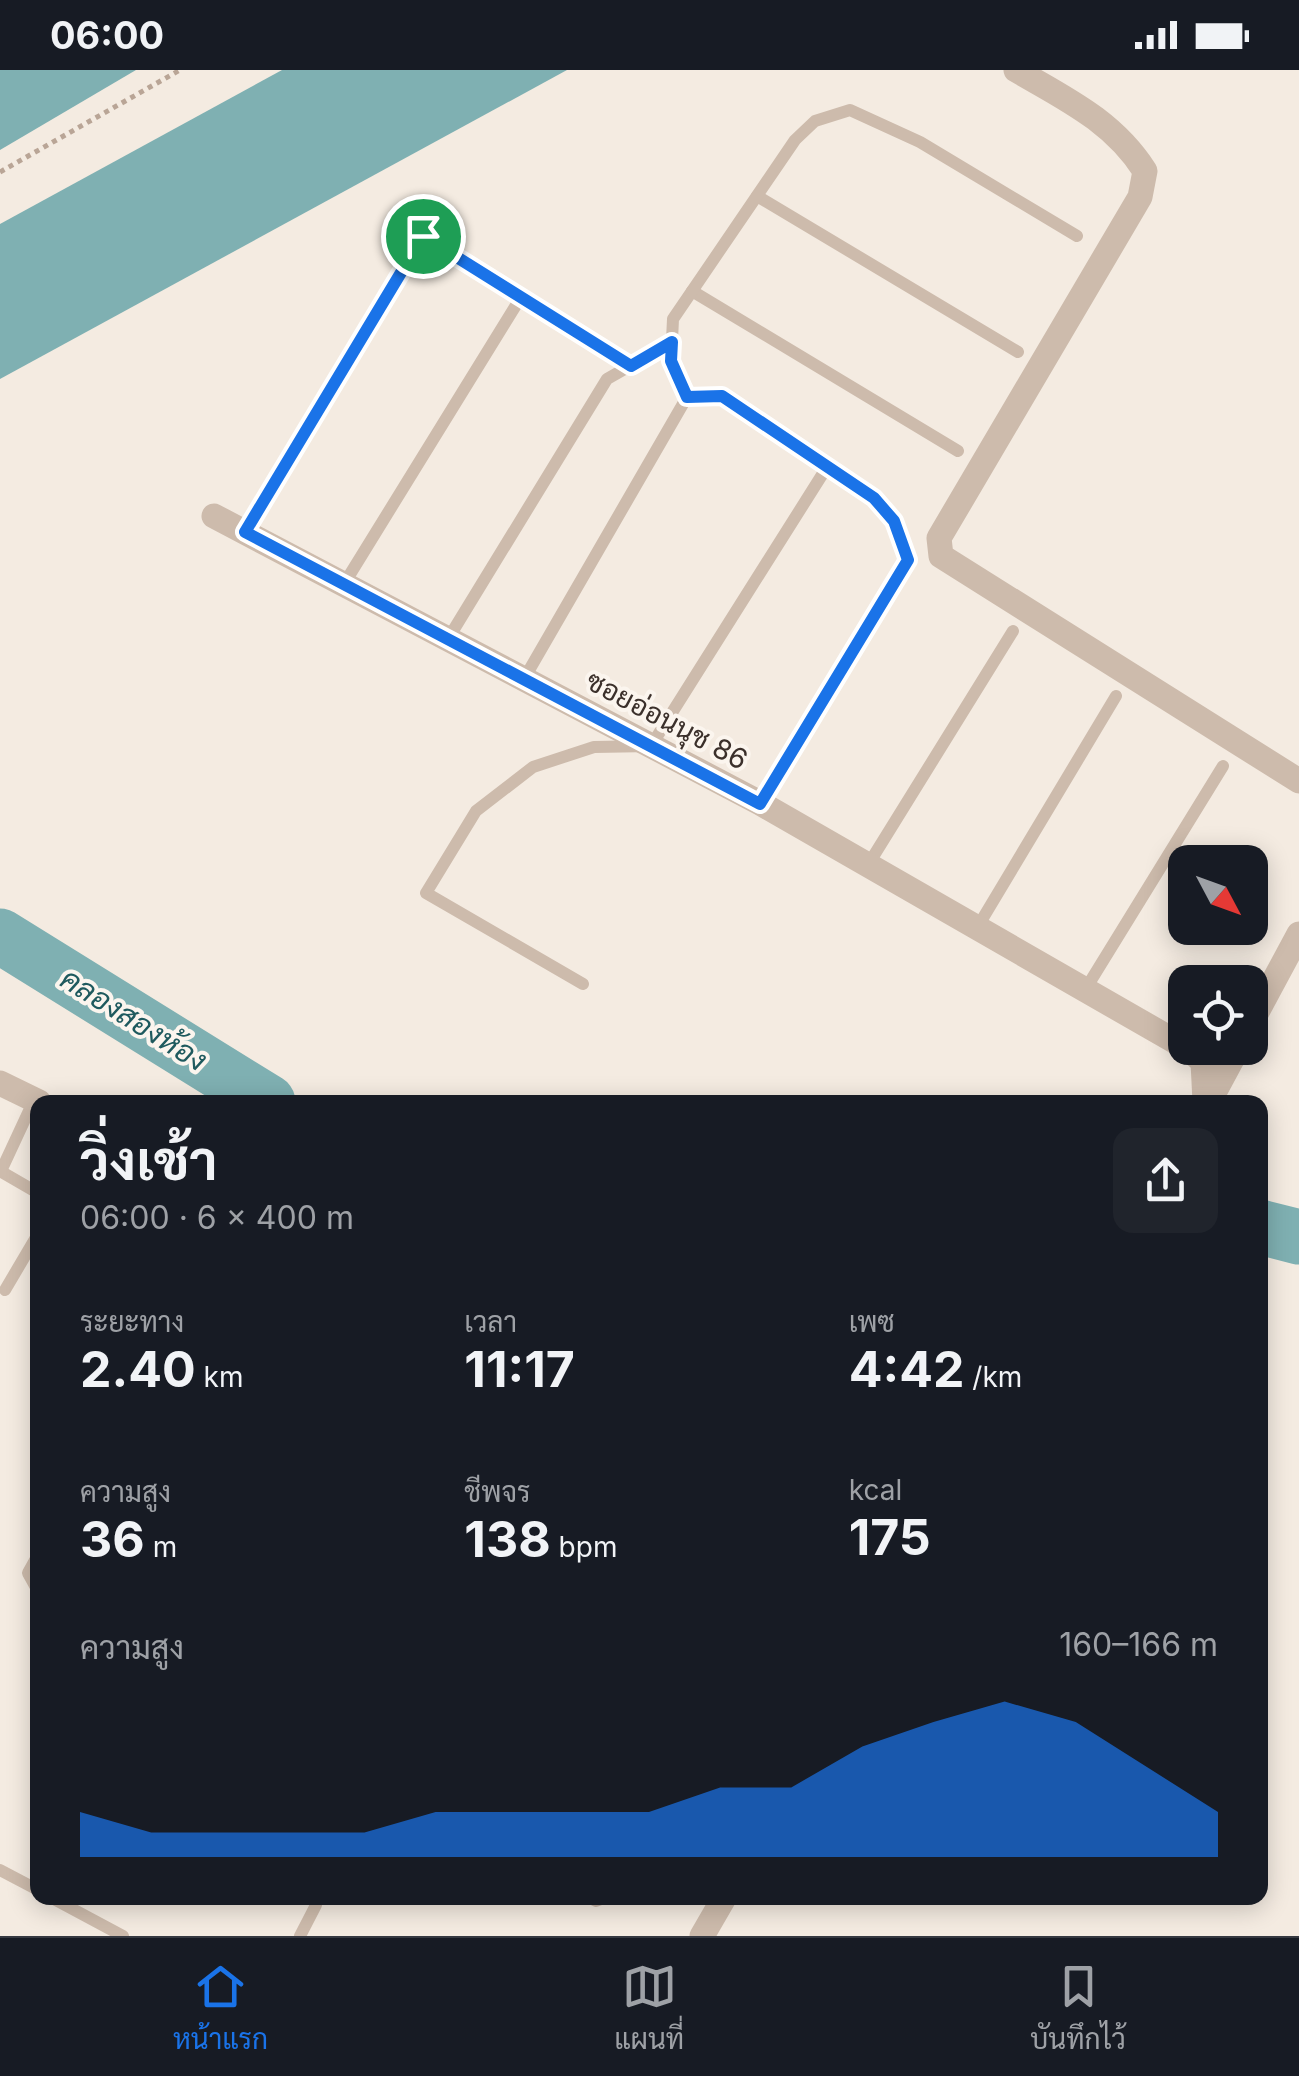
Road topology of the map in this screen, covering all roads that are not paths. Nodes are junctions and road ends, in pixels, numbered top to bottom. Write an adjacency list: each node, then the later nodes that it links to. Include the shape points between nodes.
1 (1016, 70): 21 (street, via 1099,118 1145,171 1140,197 939,538 941,556)
2 (757, 196): 3 (lane, via 795,140 815,122 850,110 920,142); 4 (lane); 7 (lane)
3 (1077, 236)
4 (692, 291): 6 (lane, via 672,318); 10 (lane)
5 (521, 296): 8 (lane); 13 (lane, via 423,236); 14 (lane)
6 (672, 342): 8 (lane); 9 (lane, via 671,361)
7 (1018, 352)
8 (631, 366): 16 (lane, via 607,379)
9 (687, 397): 11 (lane, via 722,396); 17 (lane)
10 (958, 451)
11 (827, 466): 19 (lane); 22 (lane, via 874,498 894,521 908,560)
12 (214, 516): 13 (street, ซอยอ่อนนุช 86)
13 (245, 532): 14 (street, ซอยอ่อนนุช 86)
14 (344, 584): 16 (street, ซอยอ่อนนุช 86)
15 (1013, 631): 23 (lane)
16 (448, 639): 17 (street, ซอยอ่อนนุช 86)
17 (524, 679): 19 (street, ซอยอ่อนนุช 86)
18 (1116, 696): 24 (lane)
19 (651, 746): 22 (street, ซอยอ่อนนุช 86); 26 (lane, via 594,748 532,767 476,811 426,893)
20 (1223, 766): 27 (lane)
21 (1299, 782)
22 (760, 804): 23 (street, ซอยอ่อนนุช 86)
23 (868, 866): 24 (street, ซอยอ่อนนุช 86)
24 (977, 928): 27 (street, ซอยอ่อนนุช 86)
25 (1299, 934): 28 (street)
26 (583, 984)
27 (1085, 990): 31 (street, ซอยอ่อนนุช 86, via 1203,1062)
28 (1268, 992)
29 (1228, 1065): 32 (street, ซอยอ่อนนุช 86)
30 (0, 1083): 33 (street)
31 (1206, 1095)
32 (1211, 1095)
33 (30, 1098)
34 (30, 1113): 35 (lane)
35 (0, 1171): 36 (lane)
36 (30, 1188)
37 (30, 1248): 38 (lane)
38 (5, 1290)
39 (0, 1870): 40 (lane)
40 (30, 1886)
41 (65, 1905): 44 (lane)
42 (316, 1905): 45 (lane)
43 (720, 1905): 46 (street)
44 (123, 1936)
45 (300, 1936)
46 (702, 1936)

